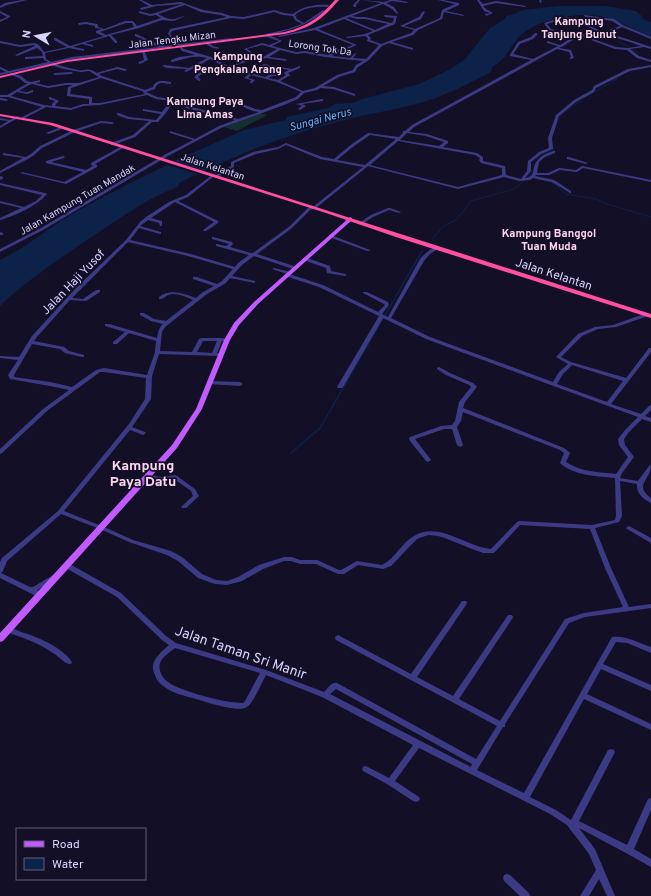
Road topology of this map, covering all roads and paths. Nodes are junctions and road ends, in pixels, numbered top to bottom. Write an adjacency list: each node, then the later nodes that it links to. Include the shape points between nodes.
1 (26, 0): 13 (street)
2 (140, 0): 17 (street)
3 (175, 0): 14 (street)
4 (335, 0): 18 (highway, Jalan Tengku Mizan); 63 (highway, Jalan Tengku Mizan, via 322,17 312,24)
5 (359, 0): 19 (street)
6 (363, 0): 11 (street)
7 (370, 0): 11 (street)
8 (438, 0): 24 (street, via 458,4)
9 (478, 0): 15 (street)
10 (0, 2): 13 (street)
11 (386, 2): 12 (street); 21 (street); 22 (street); 28 (street)
12 (407, 2)
13 (8, 3): 16 (street)
14 (183, 4): 17 (street); 29 (street); 37 (street, via 202,12)
15 (481, 5): 20 (street, via 496,2); 32 (street, via 485,10 492,12)
16 (0, 6)
17 (152, 6): 29 (street, via 140,10 150,15)
18 (328, 6): 23 (highway, Jalan Tengku Mizan); 30 (street, via 299,10)
19 (355, 6)
20 (525, 6)
21 (398, 7)
22 (364, 10): 27 (street); 34 (street)
23 (324, 11): 45 (street); 114 (highway, Jalan Tengku Mizan, via 307,25 279,33)
24 (443, 11): 31 (street); 52 (street, via 441,18)
25 (424, 12): 52 (street, via 420,18 401,26)
26 (1, 13): 42 (street, via 9,17)
27 (371, 13)
28 (397, 13)
29 (156, 14): 40 (street)
30 (294, 15): 37 (street, via 276,11 244,18); 45 (street)
31 (463, 15)
32 (486, 15)
33 (184, 16): 40 (street, via 175,20)
34 (350, 16): 38 (street); 39 (street)
35 (385, 16): 46 (street, via 396,17)
36 (585, 16): 47 (street, via 613,20)
37 (231, 17): 49 (street)
38 (343, 18): 41 (street); 51 (street)
39 (357, 18): 41 (street); 46 (street)
40 (163, 19): 48 (street)
41 (350, 20): 53 (street)
42 (0, 21)
43 (80, 24): 50 (street, via 97,25 96,27)
44 (178, 24): 49 (street)
45 (304, 24): 74 (street, via 271,34)
46 (391, 24): 53 (street)
47 (622, 26): 58 (street); 65 (street)
48 (138, 27): 50 (street, via 133,22 127,22); 61 (street)
49 (188, 27): 79 (street, via 169,32)
50 (104, 29): 61 (street, via 97,32)
51 (315, 29): 63 (street); 94 (street, via 356,45)
52 (416, 30): 70 (street)
53 (376, 31): 60 (street)
54 (554, 31): 56 (street); 56 (street, via 548,34); 57 (street, via 549,30 545,24 570,18)
55 (536, 34): 110 (street, via 519,43 511,55)
56 (561, 34): 64 (street)
57 (603, 34): 58 (street); 64 (street)
58 (608, 34): 82 (street)
59 (136, 35): 84 (street)
60 (366, 35): 62 (street); 75 (street, via 370,38 368,40)
61 (109, 36): 69 (street); 72 (street)
62 (347, 36)
63 (269, 37): 74 (highway, Jalan Tengku Mizan); 80 (street, via 281,41)
64 (576, 37): 81 (street)
65 (651, 38)
66 (55, 40): 83 (street)
67 (592, 40): 87 (street, via 616,48)
68 (0, 42): 77 (street)
69 (116, 42)
70 (388, 42): 75 (street); 89 (street)
71 (548, 42): 81 (street)
72 (81, 43): 78 (street); 83 (street)
73 (197, 43): 74 (street); 74 (street, via 192,40 199,38); 79 (street)
74 (206, 43): 79 (highway, Jalan Tengku Mizan); 85 (street)
75 (381, 44): 109 (street)
76 (130, 45): 93 (street)
77 (38, 46): 95 (street); 97 (street)
78 (92, 46)
79 (180, 46): 84 (street); 93 (highway, Jalan Tengku Mizan); 98 (street)
80 (270, 46): 91 (street); 99 (street, via 260,44 246,49 252,53)
81 (561, 46): 86 (street)
82 (643, 46): 87 (street); 88 (street)
83 (70, 47): 90 (street); 95 (street)
84 (161, 47): 93 (street)
85 (220, 48)
86 (556, 48): 106 (street, via 570,51 573,57); 110 (street)
87 (631, 48): 111 (street, via 638,57)
88 (651, 48)
89 (412, 49)
90 (83, 50)
91 (280, 50): 100 (street, Lorong Tok Da); 102 (street, Lorong Tok Da)
92 (325, 50): 94 (street, via 330,48)
93 (141, 51): 114 (highway, Jalan Tengku Mizan); 115 (street, via 146,60)
94 (339, 51): 100 (street)
95 (43, 53): 101 (street)
96 (355, 54): 107 (street)
97 (16, 55)
98 (198, 55): 104 (street); 112 (street)
99 (248, 55)
100 (329, 56): 107 (street, Lorong Tok Da)
101 (45, 57): 103 (street); 114 (street)
102 (266, 57): 108 (street); 113 (street, Lorong Tok Da)
103 (26, 58)
104 (210, 58): 120 (street); 121 (street)
105 (236, 58): 113 (street)
106 (571, 58)
107 (350, 59): 109 (street, Lorong Tok Da)
108 (284, 60)
109 (366, 60): 142 (street, via 356,66 354,71 338,76)
110 (534, 60): 176 (street)
111 (651, 60)
112 (172, 61)
113 (244, 62): 120 (street, Lorong Tok Da)
114 (51, 63): 123 (street, via 63,68); 127 (highway, Jalan Tengku Mizan); 132 (highway, Jalan Tengku Mizan)
115 (140, 63)
116 (5, 64): 119 (street)
117 (164, 66): 121 (street)
118 (651, 66): 201 (street, via 629,70 595,87 557,116 550,138 551,149 540,153 529,162)
119 (0, 67): 127 (street)
120 (227, 67): 130 (street)
121 (192, 68): 126 (street); 135 (street, via 204,71 196,77)
122 (299, 68): 125 (street)
123 (80, 70): 128 (street, via 69,74); 129 (street, via 90,70)
124 (125, 70): 129 (street, via 116,69)
125 (293, 70): 130 (street, via 264,65); 137 (street)
126 (186, 71)
127 (11, 73): 132 (highway, Jalan Tengku Mizan); 140 (street)
128 (55, 74)
129 (97, 74): 133 (street)
130 (250, 74): 134 (street); 138 (street, via 246,78 253,80)
131 (277, 75): 134 (street)
132 (0, 76)
133 (101, 77): 141 (street); 146 (street, via 130,85)
134 (264, 78): 137 (street)
135 (199, 80)
136 (39, 81): 140 (street)
137 (278, 81): 145 (street)
138 (251, 82)
139 (170, 83): 146 (street, via 157,83)
140 (30, 84): 141 (street, via 48,87); 143 (street)
141 (79, 84): 156 (street, via 70,87 68,94 91,98)
142 (319, 87): 145 (street, Jalan Kampung Tuan Mandak); 147 (street, via 333,88)
143 (16, 91): 144 (street); 149 (street)
144 (32, 91)
145 (303, 92): 153 (street, Jalan Kampung Tuan Mandak)
146 (146, 93): 156 (street); 168 (street)
147 (354, 95)
148 (1, 96): 149 (street); 151 (street)
149 (8, 96): 158 (street)
150 (50, 98): 159 (street, via 57,101)
151 (6, 100)
152 (322, 100): 155 (street)
153 (290, 101): 155 (street); 162 (street, Jalan Kampung Tuan Mandak)
154 (170, 104): 163 (street)
155 (299, 104): 160 (street, via 304,106)
156 (90, 105): 159 (street, via 71,109)
157 (242, 105): 162 (street)
158 (46, 106): 159 (street); 166 (street)
159 (54, 106)
160 (300, 109)
161 (144, 110): 163 (street)
162 (263, 111): 168 (street, Jalan Kampung Tuan Mandak)
163 (164, 113): 170 (street, via 158,120)
164 (0, 114): 166 (highway)
165 (118, 114): 170 (street)
166 (20, 117): 169 (street); 173 (highway, Jalan Kelantan)
167 (0, 119): 169 (street)
168 (238, 120): 179 (street, Jalan Kampung Tuan Mandak)
169 (11, 121): 172 (street)
170 (151, 121): 180 (street, via 134,136)
171 (112, 122): 174 (street, via 101,122)
172 (0, 127)
173 (62, 128): 174 (highway, Jalan Kelantan); 177 (street)
174 (74, 132): 180 (highway, Jalan Kelantan); 186 (street, via 41,147)
175 (170, 132): 179 (street)
176 (404, 132): 178 (street); 182 (street, via 427,135 447,142)
177 (48, 133)
178 (398, 139): 182 (street); 191 (street, via 369,134); 194 (street)
179 (196, 140): 190 (street, Jalan Kampung Tuan Mandak)
180 (112, 144): 181 (highway, Jalan Kelantan)
181 (123, 147): 190 (highway, Jalan Kelantan); 196 (street, via 92,164 97,165)
182 (439, 148): 200 (street, via 476,154 482,158 482,162 504,167)
183 (554, 152): 187 (street)
184 (4, 154): 186 (street)
185 (63, 156): 196 (street, via 47,162)
186 (27, 158): 197 (street)
187 (542, 158): 192 (street); 201 (street)
188 (568, 158): 193 (street)
189 (591, 158): 193 (street)
190 (160, 159): 199 (highway, Jalan Kelantan); 226 (street, Jalan Kampung Tuan Mandak)
191 (335, 160): 194 (street, Jalan Haji Yusof); 199 (street, Jalan Haji Yusof, via 321,158 286,144 278,149 264,150 243,158 232,163 233,166)
192 (549, 160)
193 (586, 163): 195 (street)
194 (367, 166): 200 (street, Jalan Haji Yusof, via 458,188); 208 (street)
195 (582, 167): 201 (street, via 577,171 559,170); 202 (street)
196 (85, 171): 198 (street, via 63,183)
197 (0, 172)
198 (22, 173)
199 (211, 176): 205 (street, Jalan Haji Yusof, via 187,196); 208 (highway, Jalan Kelantan)
200 (504, 176): 201 (street)
201 (527, 179): 204 (street, via 553,181)
202 (651, 180)
203 (0, 184): 207 (street, via 45,194)
204 (570, 192)
205 (175, 201): 210 (street, Jalan Haji Yusof); 216 (street, via 217,222)
206 (0, 202): 207 (street)
207 (24, 208): 211 (street)
208 (313, 208): 212 (highway, Jalan Kelantan); 227 (street)
209 (399, 212): 213 (street, via 389,209)
210 (147, 218): 214 (street, via 159,220); 215 (street, Jalan Haji Yusof)
211 (0, 219)
212 (349, 220): 213 (highway, Jalan Kelantan); 218 (main road); 220 (highway, Jalan Kelantan)
213 (362, 223): 220 (highway, Jalan Kelantan)
214 (161, 225)
215 (138, 227): 217 (street); 221 (street, Jalan Haji Yusof)
216 (205, 230)
217 (160, 233)
218 (330, 236): 225 (street); 228 (main road)
219 (213, 238): 223 (street, via 230,243)
220 (405, 238): 224 (highway, Jalan Kelantan)
221 (127, 241): 229 (street); 240 (street, Jalan Haji Yusof)
222 (217, 245): 223 (street)
223 (228, 248): 227 (street)
224 (437, 248): 243 (street, via 422,260); 244 (highway, Jalan Kelantan)
225 (368, 250)
226 (0, 251)
227 (253, 255): 229 (street); 231 (street)
228 (305, 259): 231 (main road); 232 (street, via 328,267 329,272)
229 (235, 268): 233 (street)
230 (274, 269): 231 (street)
231 (290, 272): 243 (street); 249 (main road, via 250,309)
232 (345, 274)
233 (229, 277): 235 (street); 236 (street)
234 (195, 278): 236 (street)
235 (253, 282)
236 (218, 286): 241 (street)
237 (98, 291): 240 (street, via 84,300)
238 (365, 292): 243 (street, via 386,303)
239 (161, 298): 241 (street, via 170,293)
240 (69, 299): 250 (street, Jalan Haji Yusof)
241 (195, 299): 245 (street)
242 (142, 314): 245 (street)
243 (384, 316): 265 (street, via 435,340); 266 (street)
244 (648, 316): 259 (street, via 597,328 580,335 558,357)
245 (167, 323): 248 (street, via 161,329)
246 (108, 325): 247 (street)
247 (128, 331): 248 (street); 251 (street)
248 (159, 340): 253 (street)
249 (224, 340): 254 (street, via 201,339); 255 (main road)
250 (31, 342): 256 (street, via 62,348); 258 (street, Jalan Haji Yusof)
251 (114, 343)
252 (651, 349): 262 (street)
253 (157, 352): 254 (street); 261 (street)
254 (194, 354): 255 (street)
255 (218, 355): 263 (main road)
256 (82, 356)
257 (0, 357): 258 (street)
258 (21, 359): 267 (street, Jalan Haji Yusof, via 11,375 12,378)
259 (570, 363): 262 (street); 265 (street)
260 (439, 368): 270 (street, via 474,387 462,402)
261 (148, 377): 267 (street, via 100,370); 274 (street, via 148,399)
262 (626, 380): 268 (street)
263 (210, 383): 264 (street); 280 (main road, via 205,398 189,426)
264 (240, 384)
265 (554, 384): 268 (street)
266 (340, 387)
267 (73, 390): 277 (street, via 45,410)
268 (608, 404): 271 (street)
269 (651, 407): 271 (street)
270 (460, 409): 273 (street); 281 (street, via 562,449 567,453 563,464 568,467)
271 (642, 417): 272 (street); 281 (street, via 621,439 622,445 631,457)
272 (651, 420)
273 (454, 427): 276 (street); 278 (street, via 443,427 412,438)
274 (129, 428): 275 (street); 285 (street)
275 (143, 433)
276 (460, 445)
277 (0, 452)
278 (428, 460)
279 (651, 467): 282 (street)
280 (147, 477): 284 (street, via 175,478 193,490 196,493 194,498); 287 (main road)
281 (617, 477): 282 (street); 286 (street, via 617,521)
282 (640, 483): 283 (street, via 641,495)
283 (651, 501)
284 (184, 507)
285 (60, 512): 287 (street); 290 (street)
286 (592, 527): 287 (street, via 519,523 495,550 490,552 443,536 425,534 413,540 393,561 383,567 357,563 338,572 316,562 284,559 261,567 240,579 222,583 206,579 169,553 131,541); 299 (street)
287 (102, 528): 291 (main road)
288 (630, 528): 289 (street)
289 (651, 541)
290 (2, 560): 292 (street)
291 (66, 565): 294 (main road); 304 (street, Jalan Taman Sri Manir, via 119,594 164,638)
292 (0, 571)
293 (0, 575): 295 (street)
294 (58, 576): 295 (street); 296 (main road)
295 (31, 589): 296 (street)
296 (40, 595): 301 (main road)
297 (464, 603): 309 (street)
298 (651, 606): 299 (street)
299 (627, 610): 314 (street, via 584,615 567,621)
300 (510, 617): 313 (street)
301 (8, 630): 303 (main road); 306 (street, via 48,645)
302 (338, 638): 309 (street)
303 (0, 639)
304 (174, 644): 308 (street, Jalan Taman Sri Manir); 308 (street, via 156,666 159,678 171,688 234,706 244,706)
305 (651, 650): 307 (street, via 628,641 614,639)
306 (69, 662)
307 (599, 665): 310 (street); 312 (street)
308 (264, 672): 311 (street, Jalan Taman Sri Manir)
309 (413, 677): 313 (street)
310 (651, 688)
311 (325, 694): 316 (street, Jalan Taman Sri Manir); 318 (street, via 335,685)
312 (582, 695): 315 (street); 322 (street)
313 (454, 699): 314 (street)
314 (502, 725): 318 (street)
315 (651, 727)
316 (418, 744): 320 (street, Jalan Taman Sri Manir); 321 (street)
317 (612, 752): 325 (street)
318 (477, 763): 320 (street)
319 (366, 769): 321 (street)
320 (472, 771): 322 (street, Jalan Taman Sri Manir)
321 (390, 782): 323 (street)
322 (525, 798): 325 (street, Jalan Taman Sri Manir)
323 (416, 799)
324 (651, 801): 326 (street)
325 (572, 823): 326 (street); 328 (street, via 592,852)
326 (629, 850): 327 (street)
327 (651, 863)
328 (600, 870): 331 (street); 332 (street)
329 (507, 878): 330 (street)
330 (526, 896)
331 (584, 896)
332 (610, 896)

